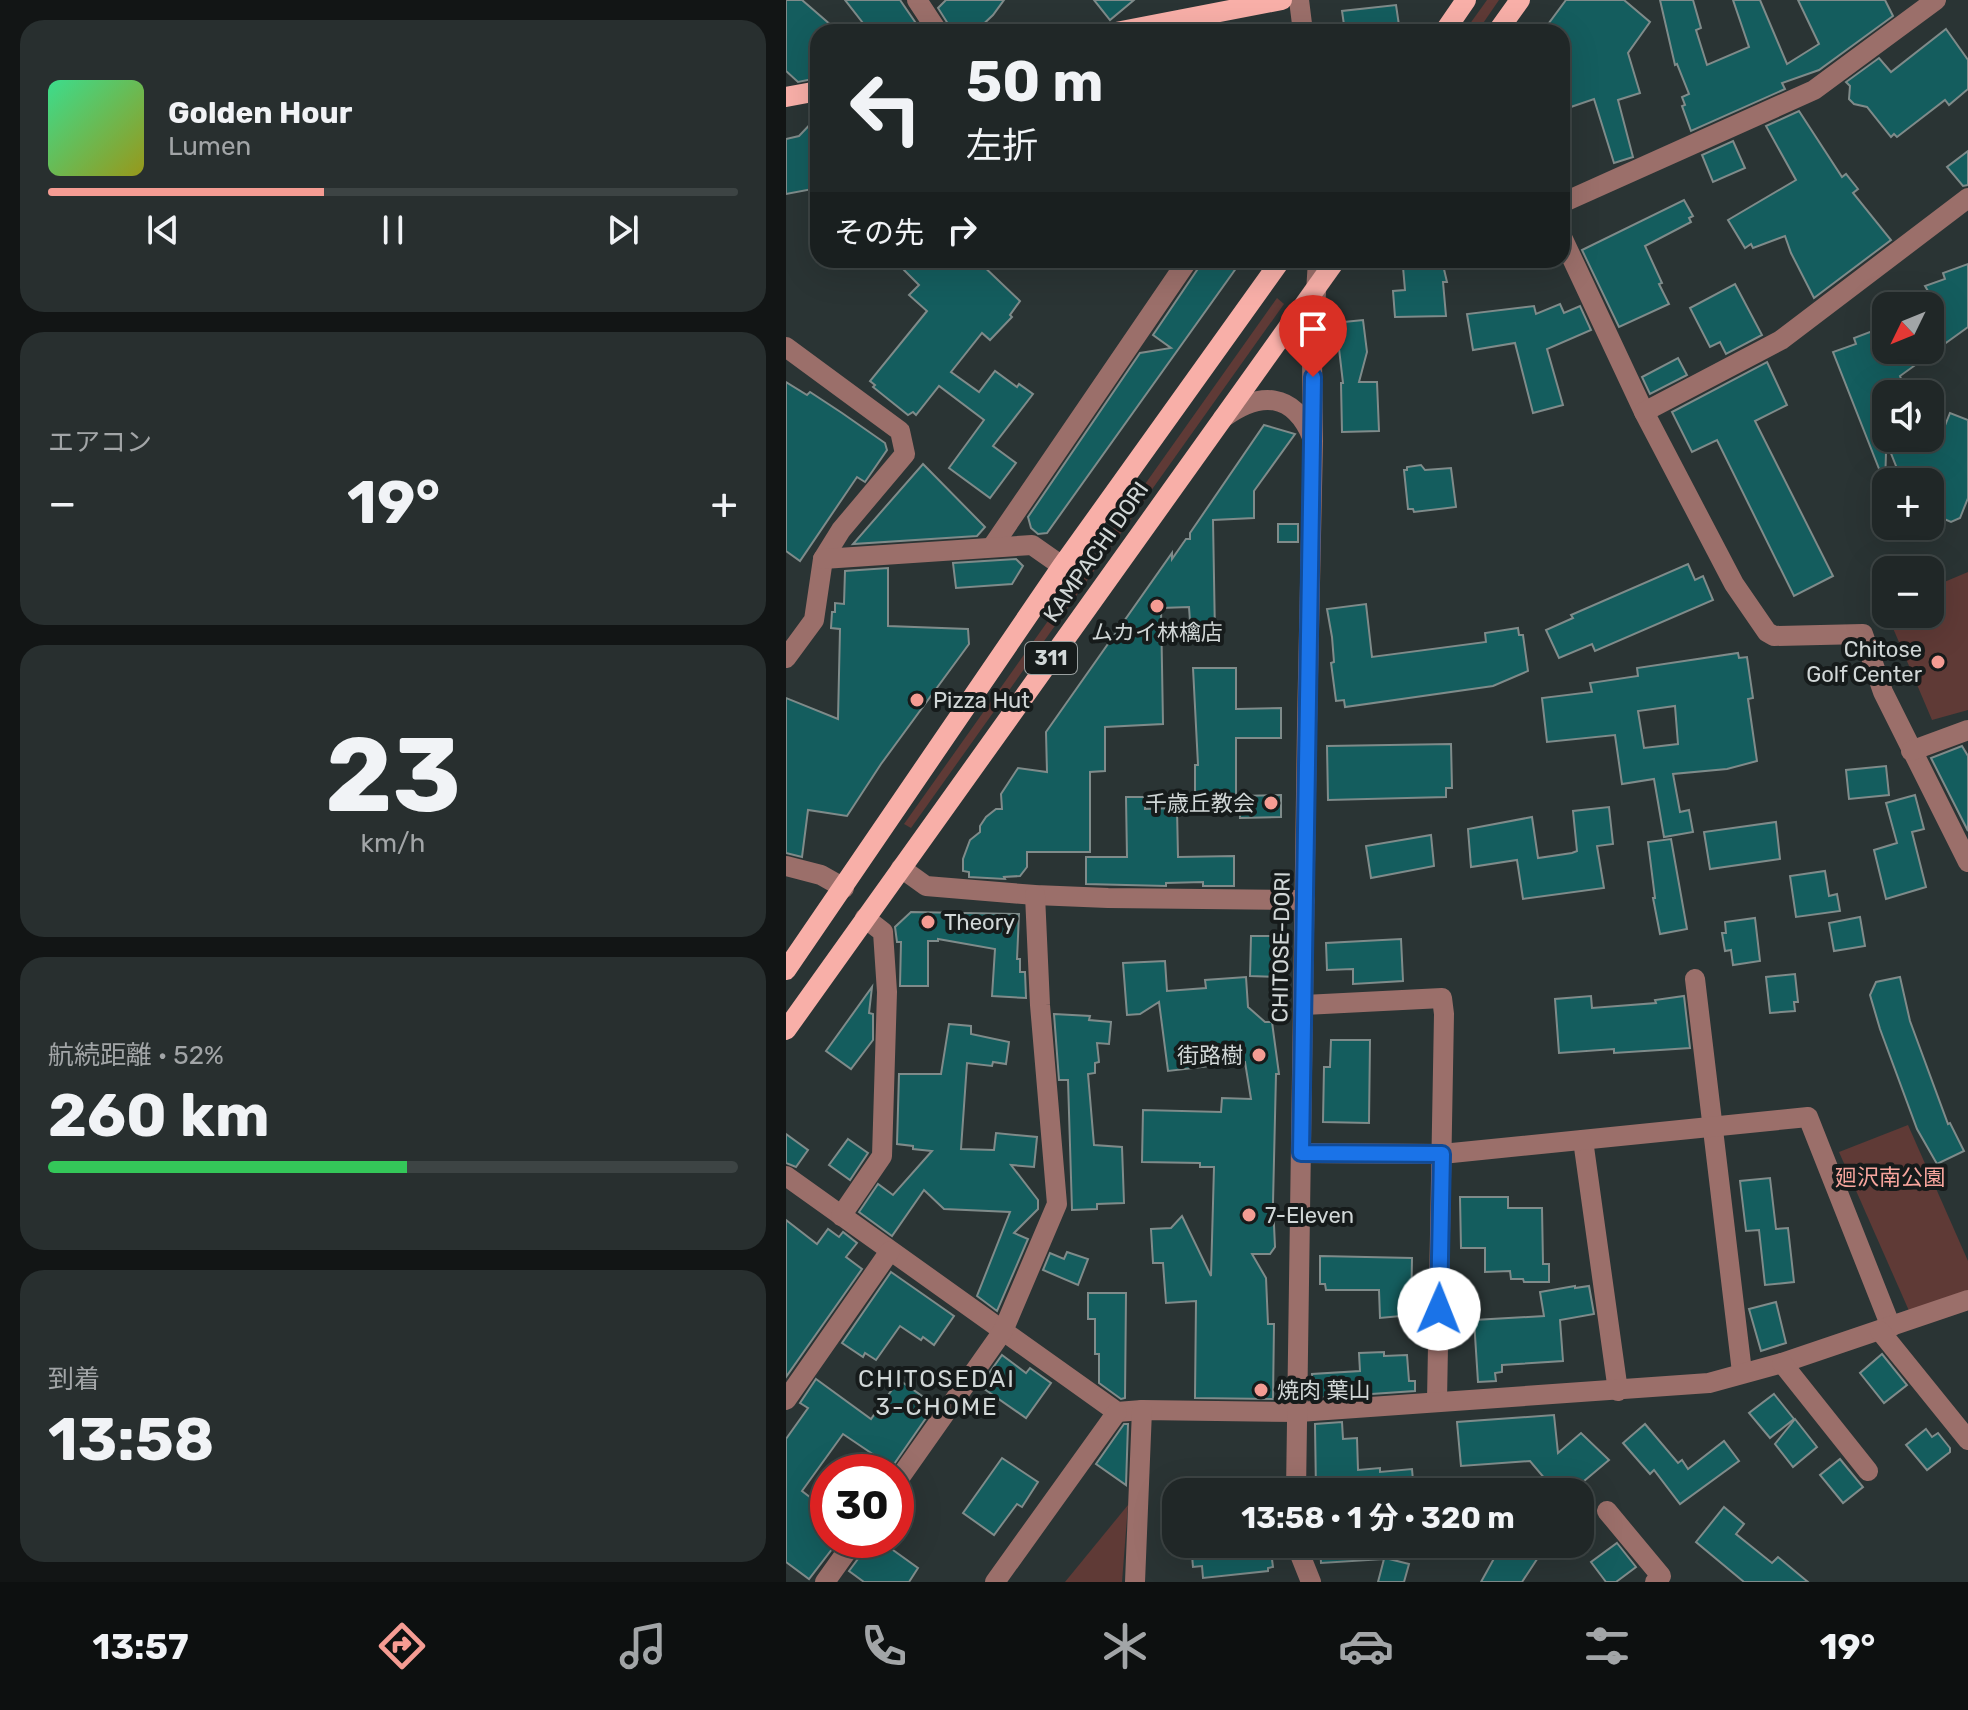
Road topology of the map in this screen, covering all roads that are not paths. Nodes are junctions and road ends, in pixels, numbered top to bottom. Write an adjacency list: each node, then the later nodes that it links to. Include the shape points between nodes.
1 (917, 0): 7 (street)
2 (1282, 0): 8 (main road)
3 (1299, 0): 9 (street)
4 (1466, 0): 10 (main road)
5 (1520, 0): 11 (main road)
6 (1936, 0): 15 (street, via 1814,90)
7 (933, 24)
8 (1158, 24)
9 (1302, 24)
10 (1450, 24)
11 (1503, 24)
12 (810, 92): 13 (main road)
13 (786, 97)
14 (1968, 198): 23 (street, via 1781,340)
15 (1570, 199)
16 (1570, 254): 23 (street)
17 (1183, 268): 26 (street)
18 (1275, 268): 28 (main road, KAMPACHI DORI / 311)
19 (1317, 268): 21 (street, CHITOSE-DORI)
20 (1330, 268): 21 (main road, KAMPACHI DORI / 311)
21 (1316, 287): 24 (main road, KAMPACHI DORI / 311); 25 (street, CHITOSE-DORI)
22 (786, 347): 27 (street, via 900,431 905,454)
23 (1644, 412): 31 (street, via 1734,584 1767,632 1863,634)
24 (1219, 421): 25 (street, via 1249,403 1270,399 1293,408); 34 (main road, KAMPACHI DORI / 311)
25 (1313, 441): 37 (street, CHITOSE-DORI)
26 (992, 547): 27 (street); 28 (street, via 1032,545)
27 (823, 559): 29 (street, via 814,620)
28 (1062, 566): 35 (main road, KAMPACHI DORI / 311)
29 (789, 648)
30 (1968, 730): 31 (street)
31 (1911, 751): 32 (street)
32 (1968, 862)
33 (786, 866): 35 (street)
34 (901, 868): 36 (street, via 926,886); 38 (main road, KAMPACHI DORI / 311)
35 (844, 888): 39 (main road, KAMPACHI DORI / 311)
36 (1035, 895): 37 (street); 52 (street, via 1057,1204)
37 (1305, 900): 41 (street, CHITOSE-DORI)
38 (865, 918): 42 (main road, KAMPACHI DORI / 311); 48 (street, via 883,932 887,992 882,1156)
39 (786, 970)
40 (1695, 979): 43 (street)
41 (1304, 1005): 45 (street, CHITOSE-DORI); 46 (street, via 1442,998)
42 (786, 1030)
43 (1712, 1125): 44 (street); 51 (street, via 1808,1117); 54 (street)
44 (1583, 1140): 46 (street); 55 (street)
45 (1301, 1153): 46 (street); 60 (street, CHITOSE-DORI)
46 (1442, 1154): 57 (street)
47 (786, 1176): 48 (street)
48 (841, 1216): 49 (street)
49 (890, 1251): 52 (street); 56 (street)
50 (1968, 1300): 51 (street)
51 (1886, 1329): 53 (street); 61 (street)
52 (1003, 1331): 59 (street); 62 (street)
53 (1782, 1363): 54 (street); 63 (street)
54 (1742, 1372): 55 (street, via 1709,1383)
55 (1618, 1391): 57 (street)
56 (786, 1400)
57 (1437, 1401): 60 (street)
58 (1142, 1410): 59 (street); 60 (street); 70 (street)
59 (1117, 1412): 69 (street)
60 (1299, 1412): 64 (street, CHITOSE-DORI)
61 (1968, 1440)
62 (914, 1457)
63 (1868, 1471)
64 (1297, 1478)
65 (1607, 1511): 72 (street, via 1661,1576)
66 (842, 1558): 68 (street)
67 (1301, 1558): 71 (street)
68 (825, 1582)
69 (995, 1582)
70 (1135, 1582)
71 (1311, 1582)
72 (1655, 1582)

